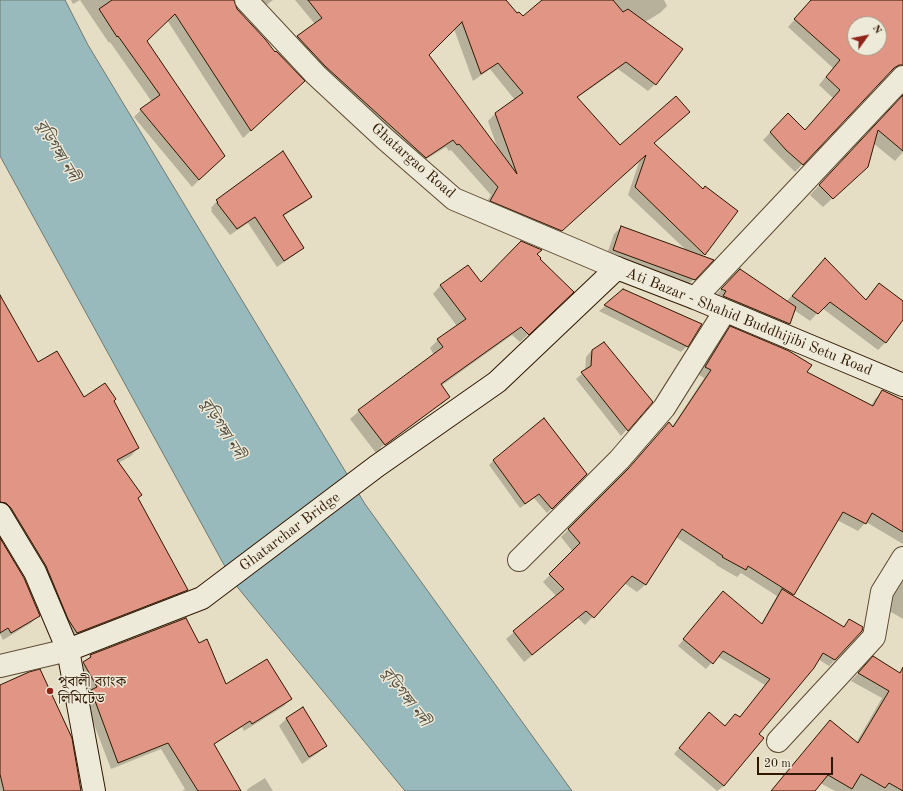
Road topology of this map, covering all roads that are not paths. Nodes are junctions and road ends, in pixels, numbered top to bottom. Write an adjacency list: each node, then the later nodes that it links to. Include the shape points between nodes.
1 (246, 0): 3 (street, Ghatargao Road, via 316,75 454,199)
2 (903, 77): 4 (street)
3 (617, 268): 4 (street, Ati Bazar - Shahid Buddhijibi Setu Road); 7 (street, Ati Bazar - Shahid Buddhijibi Setu Road, via 497,382)
4 (695, 298): 5 (street, Ati Bazar - Shahid Buddhijibi Setu Road)
5 (725, 311): 6 (street, Ati Bazar - Shahid Buddhijibi Setu Road); 10 (street, via 664,408 619,460)
6 (903, 385)
7 (377, 466): 11 (street, Ghatarchar Bridge, via 202,598)
8 (0, 514): 11 (street, via 35,572)
9 (903, 558): 13 (street, via 882,592 874,637)
10 (519, 560)
11 (68, 650): 12 (street, Ghatarchar Bridge); 14 (street)
12 (0, 666)
13 (778, 741)
14 (94, 791)

